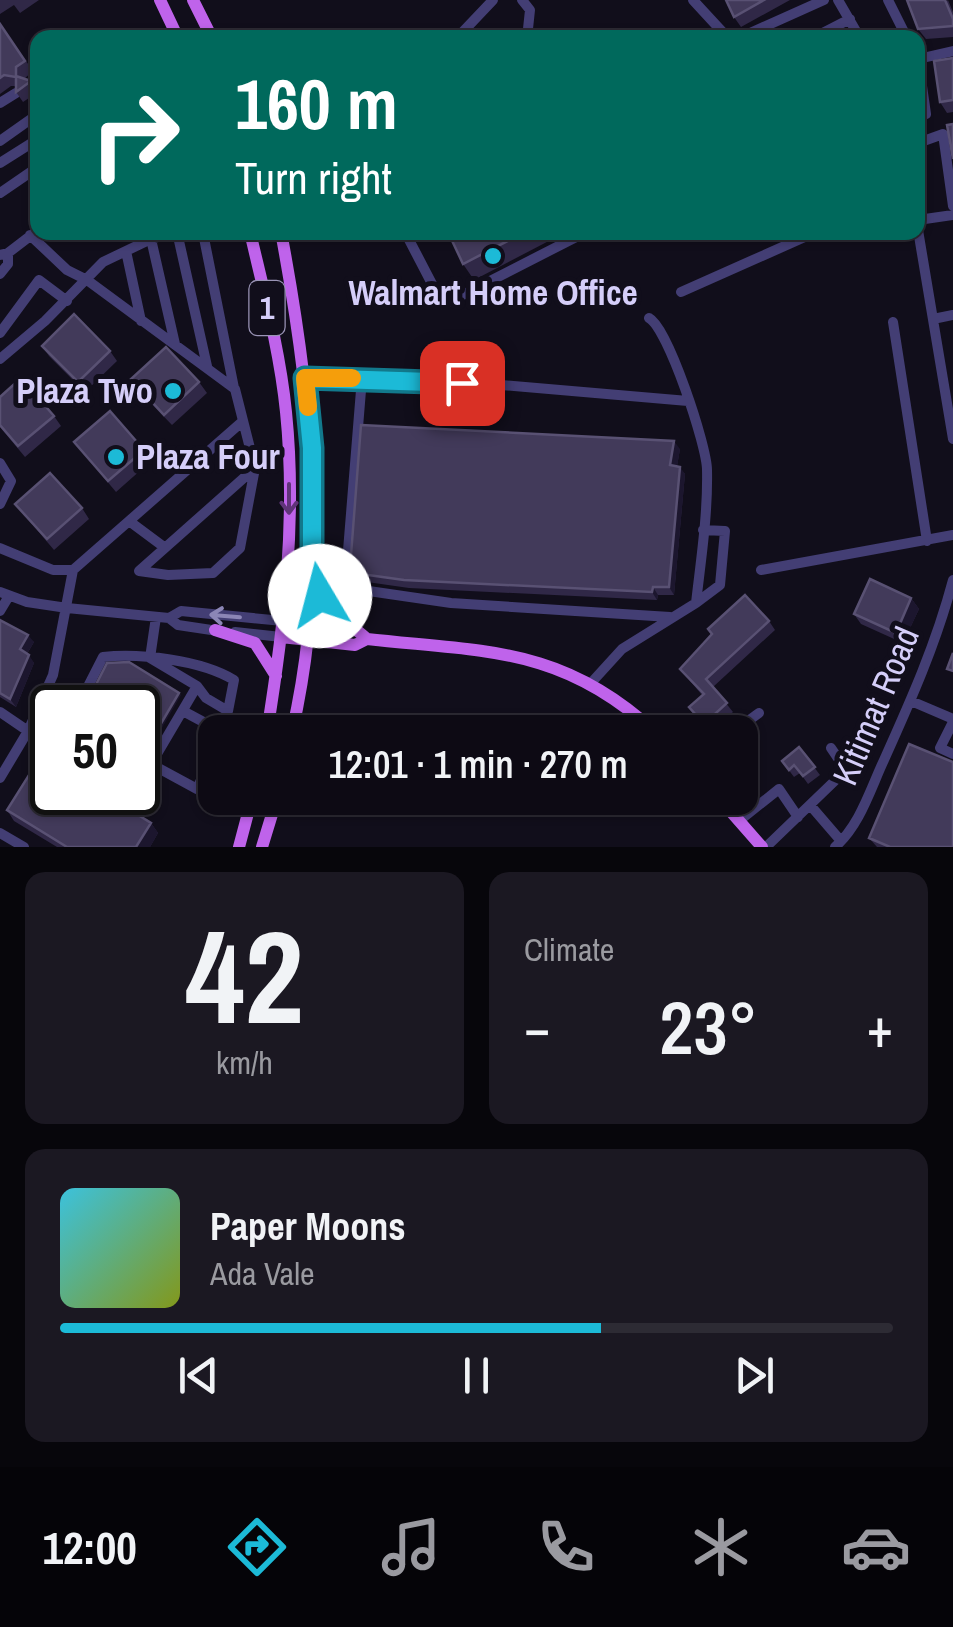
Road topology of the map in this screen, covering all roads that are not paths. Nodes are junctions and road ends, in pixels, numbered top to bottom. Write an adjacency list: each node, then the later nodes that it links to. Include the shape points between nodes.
1 (160, 0): 10 (main road)
2 (193, 0): 11 (main road)
3 (492, 0): 12 (street)
4 (522, 0): 13 (street, via 530,10)
5 (693, 0): 14 (street)
6 (838, 0): 9 (street)
7 (888, 0): 18 (street)
8 (817, 2): 15 (street)
9 (850, 19): 16 (street); 17 (street)
10 (174, 30)
11 (208, 30)
12 (464, 30)
13 (527, 30)
14 (721, 30)
15 (756, 30)
16 (829, 30)
17 (856, 30)
18 (903, 30)
19 (953, 52): 20 (street)
20 (925, 58)
21 (16, 92): 22 (street)
22 (0, 103)
23 (30, 120): 25 (street)
24 (948, 134): 31 (street)
25 (2, 140): 27 (street)
26 (30, 144): 27 (street)
27 (15, 152): 28 (street)
28 (0, 162)
29 (30, 172): 30 (street)
30 (0, 193)
31 (953, 206)
32 (953, 216): 33 (street)
33 (925, 219)
34 (30, 235): 47 (street)
35 (41, 240): 49 (street, via 67,270)
36 (149, 240): 46 (street)
37 (151, 240): 58 (street)
38 (178, 240): 60 (street)
39 (204, 240): 63 (street)
40 (252, 240): 87 (main road, 1, one-way to 87, via 286,414)
41 (282, 240): 61 (main road, 1)
42 (409, 240): 43 (street, via 443,305)
43 (570, 240)
44 (798, 240): 50 (street)
45 (920, 240): 54 (street)
46 (126, 251): 49 (street); 55 (street)
47 (4, 254): 48 (street, via 8,264)
48 (0, 274)
49 (87, 280): 51 (street); 55 (street)
50 (681, 292)
51 (67, 301): 57 (street, via 39,280); 59 (street)
52 (953, 315): 54 (street)
53 (650, 318): 64 (street, via 658,323)
54 (933, 319): 66 (street)
55 (142, 322): 58 (street)
56 (893, 322): 73 (street)
57 (0, 333)
58 (175, 345): 60 (street)
59 (0, 359)
60 (207, 367): 63 (street)
61 (305, 378): 62 (street); 78 (main road, 1)
62 (362, 378): 64 (street); 85 (street, via 347,563 355,590 451,604)
63 (235, 389): 65 (street)
64 (688, 401): 71 (street, via 708,466)
65 (243, 422): 68 (street); 70 (street)
66 (953, 439)
67 (0, 463): 69 (street, via 11,481)
68 (255, 468): 74 (street); 74 (street, via 240,548 212,573 139,571)
69 (0, 504)
70 (129, 521): 74 (street); 76 (street)
71 (703, 530): 81 (street); 81 (street, via 725,531 720,586)
72 (953, 534): 73 (street)
73 (927, 542): 77 (street)
74 (164, 546)
75 (0, 548): 76 (street, via 53,570)
76 (73, 570): 82 (street)
77 (761, 570)
78 (312, 572): 88 (main road, 1); 90 (main road, via 324,603)
79 (953, 580): 99 (street, Kitimat Road)
80 (4, 594): 82 (street); 83 (street)
81 (696, 603): 85 (street)
82 (67, 608): 84 (street); 96 (street)
83 (0, 611)
84 (156, 616): 86 (street); 93 (street)
85 (670, 617): 95 (street, via 622,649)
86 (169, 618): 87 (street, one-way to 86, via 181,612); 89 (street, via 178,626)
87 (283, 621): 88 (main road); 91 (main road, 1)
88 (310, 624): 90 (main road); 92 (main road, 1)
89 (215, 630): 91 (street); 94 (main road, via 255,643)
90 (362, 634): 92 (main road, via 355,644); 95 (main road, via 513,655)
91 (281, 637): 92 (main road); 94 (main road, 1)
92 (308, 640): 103 (main road, 1)
93 (150, 658): 97 (street, via 103,656); 98 (street); 98 (street, via 218,670 234,680 228,710)
94 (276, 676): 102 (main road, 1)
95 (591, 683): 104 (main road)
96 (52, 685)
97 (88, 685)
98 (197, 686): 100 (street)
99 (911, 701): 108 (street); 124 (street, Kitimat Road, via 856,823)
100 (183, 710): 107 (street); 112 (street)
101 (759, 712): 105 (street)
102 (270, 715)
103 (295, 715)
104 (636, 715)
105 (755, 715)
106 (2, 718): 110 (street)
107 (198, 718)
108 (953, 721): 113 (street, via 940,748)
109 (30, 728): 110 (street)
110 (28, 731): 115 (street)
111 (830, 748): 117 (street, via 846,770)
112 (160, 749)
113 (953, 754)
114 (160, 769): 116 (street)
115 (0, 778)
116 (198, 788)
117 (810, 805): 121 (street); 124 (street)
118 (247, 815): 126 (main road)
119 (272, 815): 127 (main road)
120 (735, 815): 122 (main road)
121 (798, 816): 122 (street, via 779,790); 128 (street)
122 (740, 820): 128 (main road)
123 (0, 833): 125 (street)
124 (838, 844)
125 (24, 847)
126 (239, 847)
127 (262, 847)
128 (764, 847)

